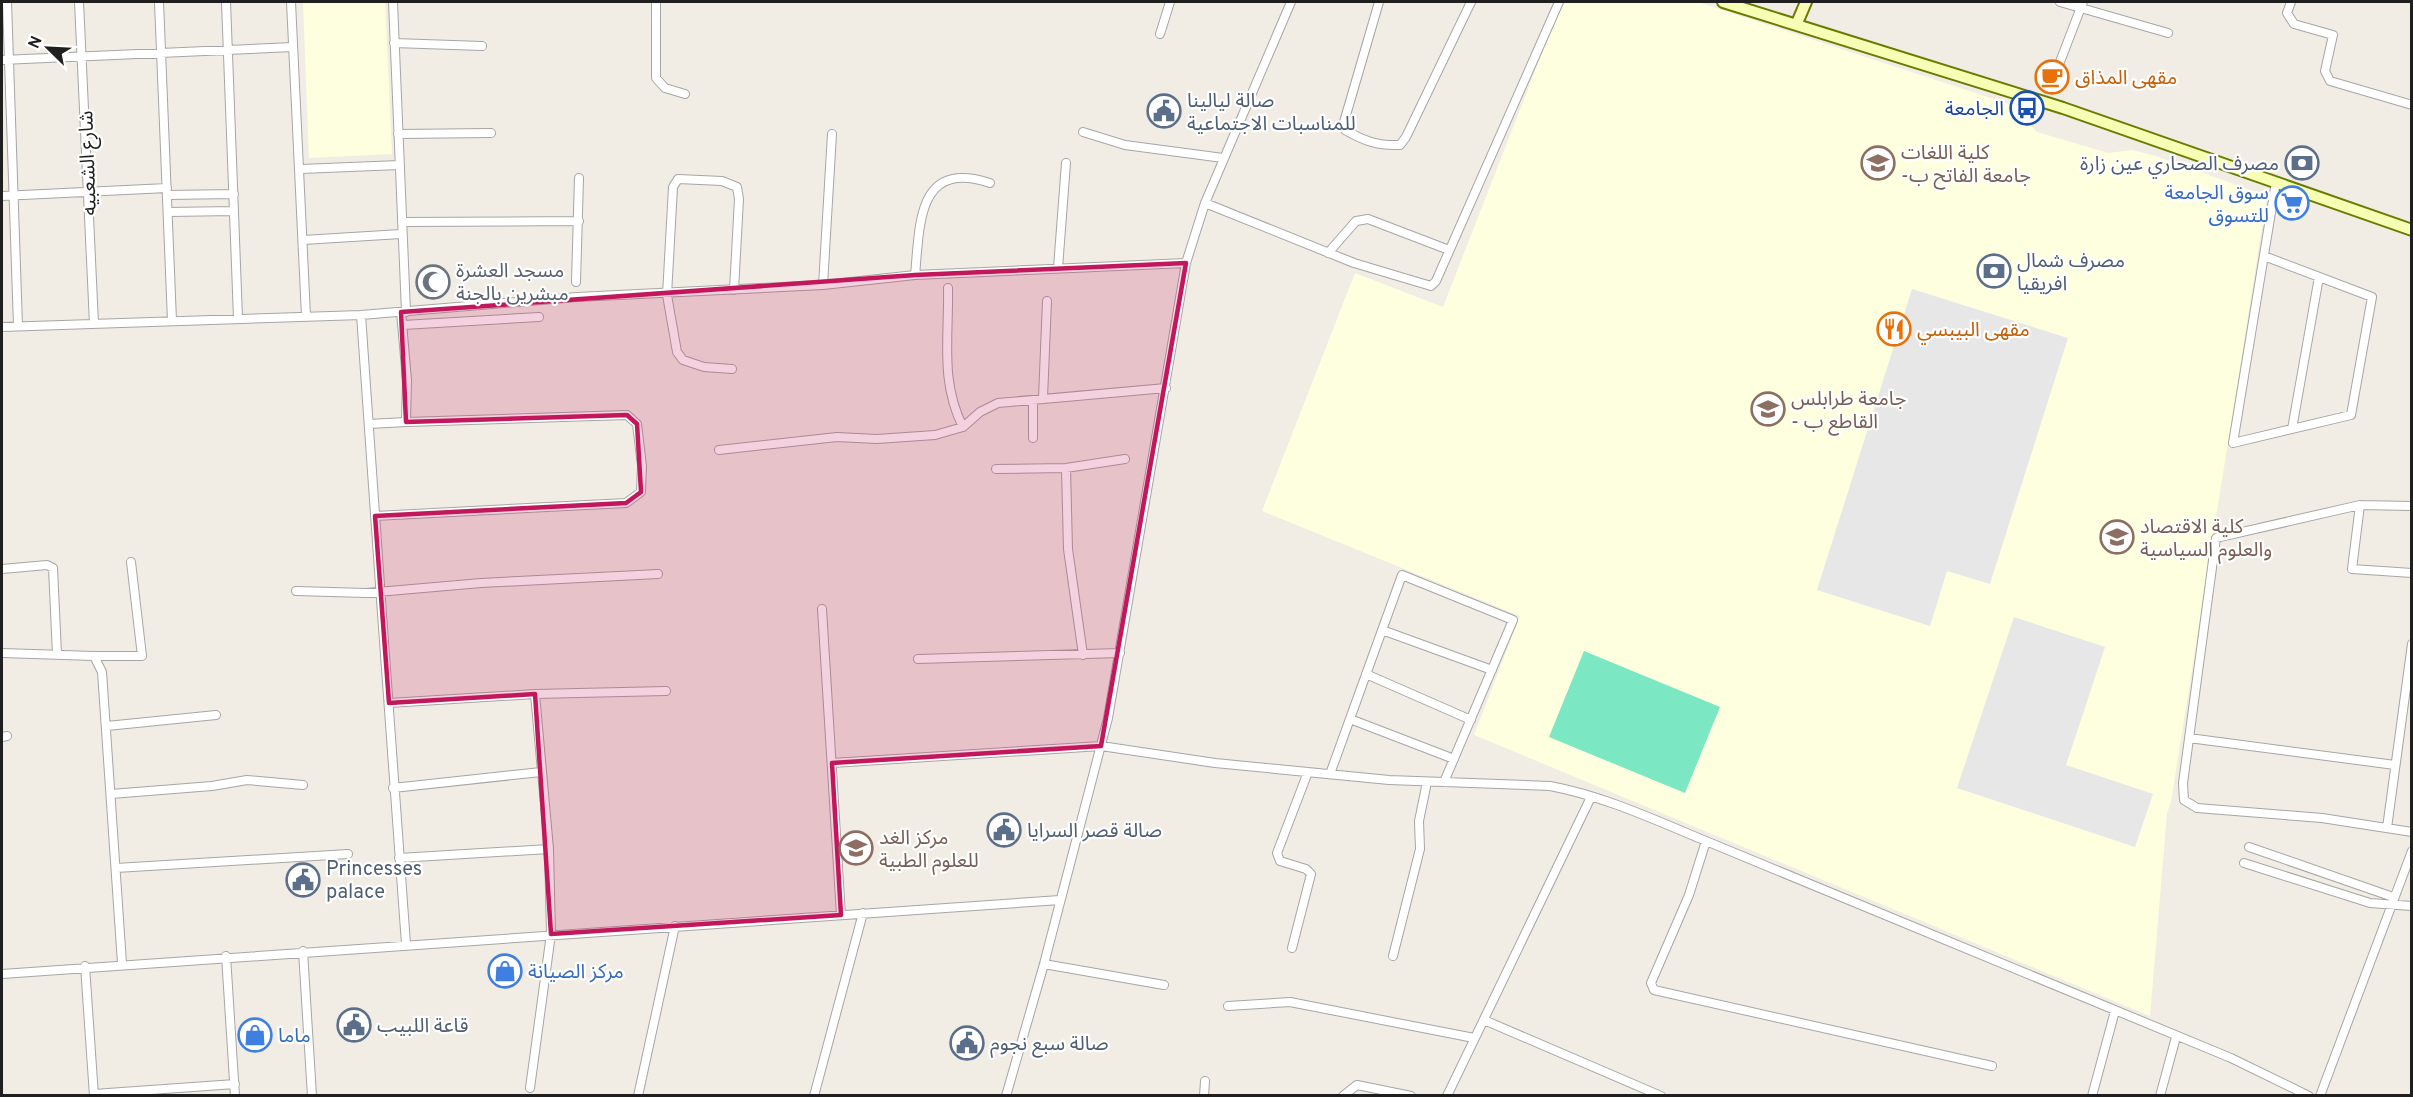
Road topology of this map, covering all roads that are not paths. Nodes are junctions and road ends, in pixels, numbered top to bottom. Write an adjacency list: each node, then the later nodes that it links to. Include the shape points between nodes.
1 (7, 2): 27 (street)
2 (80, 2): 26 (street, شارع الشعبيه)
3 (159, 2): 25 (street)
4 (226, 2): 24 (street)
5 (291, 2): 23 (street)
6 (393, 2): 21 (street)
7 (656, 2): 29 (street, via 656,78 664,88)
8 (1170, 2): 20 (street)
9 (1291, 2): 35 (street)
10 (1379, 2): 11 (street, via 1344,122 1345,130 1360,139 1386,146 1400,146 1406,137)
11 (1471, 2)
12 (1559, 2): 55 (street)
13 (1724, 2): 18 (street)
14 (1806, 2): 18 (street)
15 (2060, 2): 17 (street)
16 (2291, 2): 30 (street, via 2287,13 2294,24 2333,36 2325,71 2330,81)
17 (2082, 4): 19 (street); 28 (street)
18 (1797, 23): 40 (street, via 2074,111)
19 (2168, 33)
20 (1160, 34)
21 (394, 43): 22 (street); 33 (street)
22 (482, 46)
23 (293, 47): 24 (street); 38 (street)
24 (228, 51): 25 (street); 44 (street)
25 (162, 55): 26 (street); 42 (street)
26 (82, 59): 27 (street); 43 (street, شارع الشعبيه)
27 (5, 60): 45 (street)
28 (2058, 68)
29 (685, 94)
30 (2412, 105)
31 (1083, 132): 35 (street, via 1125,145)
32 (491, 133): 33 (street)
33 (398, 134): 37 (street)
34 (832, 134): 63 (street)
35 (1223, 158): 47 (street)
36 (1066, 163): 59 (street)
37 (399, 165): 38 (street); 51 (street)
38 (300, 169): 54 (street)
39 (579, 178): 50 (street)
40 (2276, 182): 52 (street); 57 (street)
41 (990, 183): 60 (street, via 957,177 933,189 920,221)
42 (167, 191): 43 (street); 44 (street); 49 (street)
43 (88, 194): 45 (street); 74 (street, شارع الشعبيه)
44 (234, 194): 48 (street)
45 (14, 195): 46 (street); 76 (street)
46 (2, 196)
47 (1205, 202): 56 (street); 58 (street)
48 (234, 211): 49 (street); 72 (street)
49 (168, 212): 73 (street)
50 (579, 221): 51 (street); 62 (street)
51 (402, 222): 53 (street)
52 (2412, 230)
53 (401, 234): 54 (street); 68 (street)
54 (303, 240): 70 (street)
55 (1449, 250): 56 (street, via 1361,219); 56 (street, via 1436,281 1428,286)
56 (1328, 253)
57 (2264, 256): 61 (street); 85 (street, via 2233,443)
58 (1186, 263): 59 (street); 79 (street)
59 (1058, 268): 60 (street)
60 (915, 275): 63 (street)
61 (2319, 277): 85 (street); 85 (street, via 2372,297 2351,415)
62 (576, 282)
63 (823, 285): 65 (street)
64 (948, 288): 84 (street, via 948,387)
65 (734, 290): 66 (street); 66 (street, via 737,187 729,182 682,179 673,187)
66 (667, 295): 68 (street, via 577,297); 78 (street, via 677,352 683,360 704,367)
67 (1047, 301): 80 (street)
68 (404, 312): 69 (street); 75 (street)
69 (361, 315): 70 (street); 83 (street)
70 (306, 316): 72 (street)
71 (539, 317): 75 (street)
72 (238, 318): 73 (street)
73 (172, 321): 74 (street)
74 (94, 324): 76 (street)
75 (403, 325): 82 (street)
76 (18, 326): 77 (street)
77 (2, 327)
78 (732, 369)
79 (1166, 388): 80 (street); 104 (street)
80 (1043, 398): 81 (street)
81 (1033, 400): 84 (street, via 998,403); 86 (street)
82 (406, 422): 83 (street); 93 (street, via 627,415 637,424 641,492 626,502)
83 (369, 424): 93 (street)
84 (963, 427): 87 (street, via 935,435 837,437)
85 (2292, 429)
86 (1033, 438)
87 (719, 450)
88 (1125, 459): 89 (street)
89 (1066, 468): 90 (street); 106 (street, via 1068,549)
90 (996, 470)
91 (2360, 505): 92 (street); 96 (street, via 2352,569); 119 (street, via 2217,538)
92 (2412, 506)
93 (375, 516): 99 (street)
94 (131, 562): 107 (street, via 142,656)
95 (2, 569): 105 (street, via 47,565 53,568)
96 (2412, 573)
97 (658, 574): 99 (street)
98 (296, 591): 99 (street)
99 (380, 592): 114 (street)
100 (822, 609): 122 (street)
101 (1382, 630): 109 (street); 109 (street, via 1402,575 1513,620); 110 (street)
102 (2412, 644): 113 (street)
103 (2, 653): 105 (street)
104 (1120, 653): 106 (street); 120 (street)
105 (57, 654): 107 (street)
106 (1083, 655): 108 (street)
107 (93, 656): 118 (street, via 105,681)
108 (918, 659)
109 (1492, 670): 117 (street)
110 (1366, 674): 116 (street); 117 (street)
111 (666, 691): 112 (street)
112 (535, 694): 114 (street); 124 (street)
113 (2408, 697): 123 (street)
114 (389, 703): 130 (street)
115 (216, 714): 118 (street)
116 (1350, 719): 121 (street); 126 (street)
117 (1471, 720): 121 (street)
118 (107, 726): 131 (street)
119 (2189, 738): 123 (street); 133 (street, via 2184,800 2197,808 2322,818)
120 (1101, 746): 122 (street); 125 (street); 143 (street)
121 (1454, 759): 128 (street)
122 (832, 763): 147 (street)
123 (2395, 765): 133 (street)
124 (541, 772): 130 (street); 137 (street)
125 (1308, 772): 126 (street); 151 (street, via 1277,853 1280,861 1311,874)
126 (1330, 774): 127 (street)
127 (1427, 782): 128 (street); 154 (street, via 1419,821 1420,849)
128 (1444, 782): 132 (street, via 1550,786)
129 (303, 785): 131 (street, via 247,780)
130 (393, 788): 140 (street)
131 (111, 794): 142 (street)
132 (1591, 797): 135 (street); 162 (street)
133 (2387, 828): 134 (street)
134 (2412, 832)
135 (1706, 841): 161 (street); 165 (street, via 1689,895 1651,983 1654,990)
136 (2249, 847): 144 (street)
137 (549, 849): 140 (street); 149 (street)
138 (2412, 851): 144 (street)
139 (348, 854): 142 (street)
140 (399, 858): 150 (street)
141 (2244, 863): 144 (street, via 2370,903)
142 (116, 868): 155 (street)
143 (1060, 900): 146 (street); 156 (street)
144 (2392, 900): 145 (street); 184 (street)
145 (2412, 906)
146 (863, 913): 147 (street); 174 (street)
147 (842, 915): 148 (street)
148 (675, 926): 149 (street); 173 (street)
149 (551, 934): 150 (street); 168 (street)
150 (406, 944): 152 (street)
151 (1292, 948)
152 (303, 951): 153 (street); 172 (street)
153 (226, 956): 155 (street); 167 (street)
154 (1393, 956)
155 (122, 963): 157 (street)
156 (1044, 964): 159 (street); 175 (street)
157 (85, 966): 158 (street); 170 (street)
158 (2, 974)
159 (1164, 985)
160 (1228, 1006): 164 (street, via 1290,1002)
161 (2115, 1011): 163 (street); 181 (street)
162 (1484, 1020): 164 (street); 180 (street)
163 (2176, 1036): 169 (street); 182 (street)
164 (1474, 1038): 179 (street)
165 (1992, 1066)
166 (1205, 1081): 176 (street)
167 (235, 1084): 170 (street); 171 (street)
168 (530, 1088)
169 (2292, 1092): 183 (street)
170 (94, 1095)
171 (236, 1095)
172 (312, 1095)
173 (638, 1095)
174 (814, 1095)
175 (1006, 1095)
176 (1204, 1095)
177 (1343, 1095): 178 (street, via 1358,1085)
178 (1411, 1095)
179 (1447, 1095)
180 (1661, 1095)
181 (2092, 1095)
182 (2160, 1095)
183 (2309, 1095)
184 (2320, 1095)

